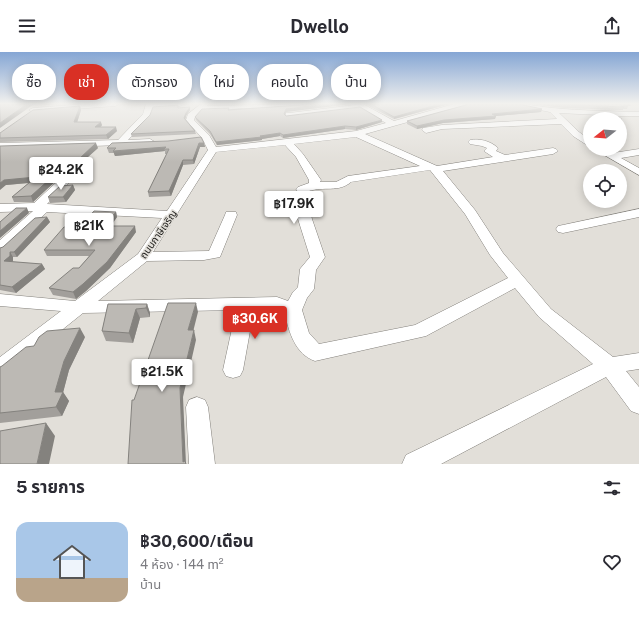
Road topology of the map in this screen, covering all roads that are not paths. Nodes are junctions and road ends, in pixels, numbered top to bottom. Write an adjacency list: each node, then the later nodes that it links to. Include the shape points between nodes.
1 (139, 123): 11 (street)
2 (193, 123): 8 (street)
3 (540, 123): 6 (street, via 442,127)
4 (566, 123): 10 (street)
5 (394, 124): 7 (street)
6 (426, 130)
7 (358, 134): 13 (street); 23 (street)
8 (206, 137): 9 (street); 16 (street)
9 (191, 139)
10 (583, 139)
11 (120, 142): 12 (street); 15 (street)
12 (162, 142)
13 (288, 142): 16 (street); 25 (street, via 315,180)
14 (473, 142): 21 (street, via 484,143 493,148 489,151)
15 (0, 146)
16 (213, 150): 29 (street, ถนนภาษีเจริญ)
17 (552, 151): 21 (street)
18 (639, 152): 19 (street)
19 (627, 154)
20 (612, 156): 24 (street)
21 (504, 159): 23 (street)
22 (78, 168): 26 (street)
23 (433, 168): 25 (street, via 348,179 338,185); 34 (street, via 471,213 497,255)
24 (639, 172)
25 (314, 185): 38 (street, via 302,189 314,207 305,214 305,219 318,257 308,269 306,289)
26 (40, 207): 27 (street); 29 (street); 32 (street)
27 (0, 208)
28 (639, 213): 31 (street)
29 (171, 214): 33 (street, ถนนภาษีเจริญ)
30 (231, 215): 33 (street, via 215,254)
31 (563, 229)
32 (0, 248)
33 (143, 258): 37 (street, ถนนภาษีเจริญ)
34 (517, 280): 38 (street, via 419,331 315,353 300,336); 40 (street, via 545,313)
35 (0, 300): 37 (street)
36 (246, 304): 37 (street); 38 (street, via 277,303); 42 (street)
37 (79, 307): 41 (street, ถนนภาษีเจริญ)
38 (292, 310)
39 (639, 361): 40 (street)
40 (609, 366): 43 (street); 46 (street)
41 (0, 368)
42 (233, 370)
43 (639, 404)
44 (197, 407): 45 (street)
45 (202, 464)
46 (415, 464)

